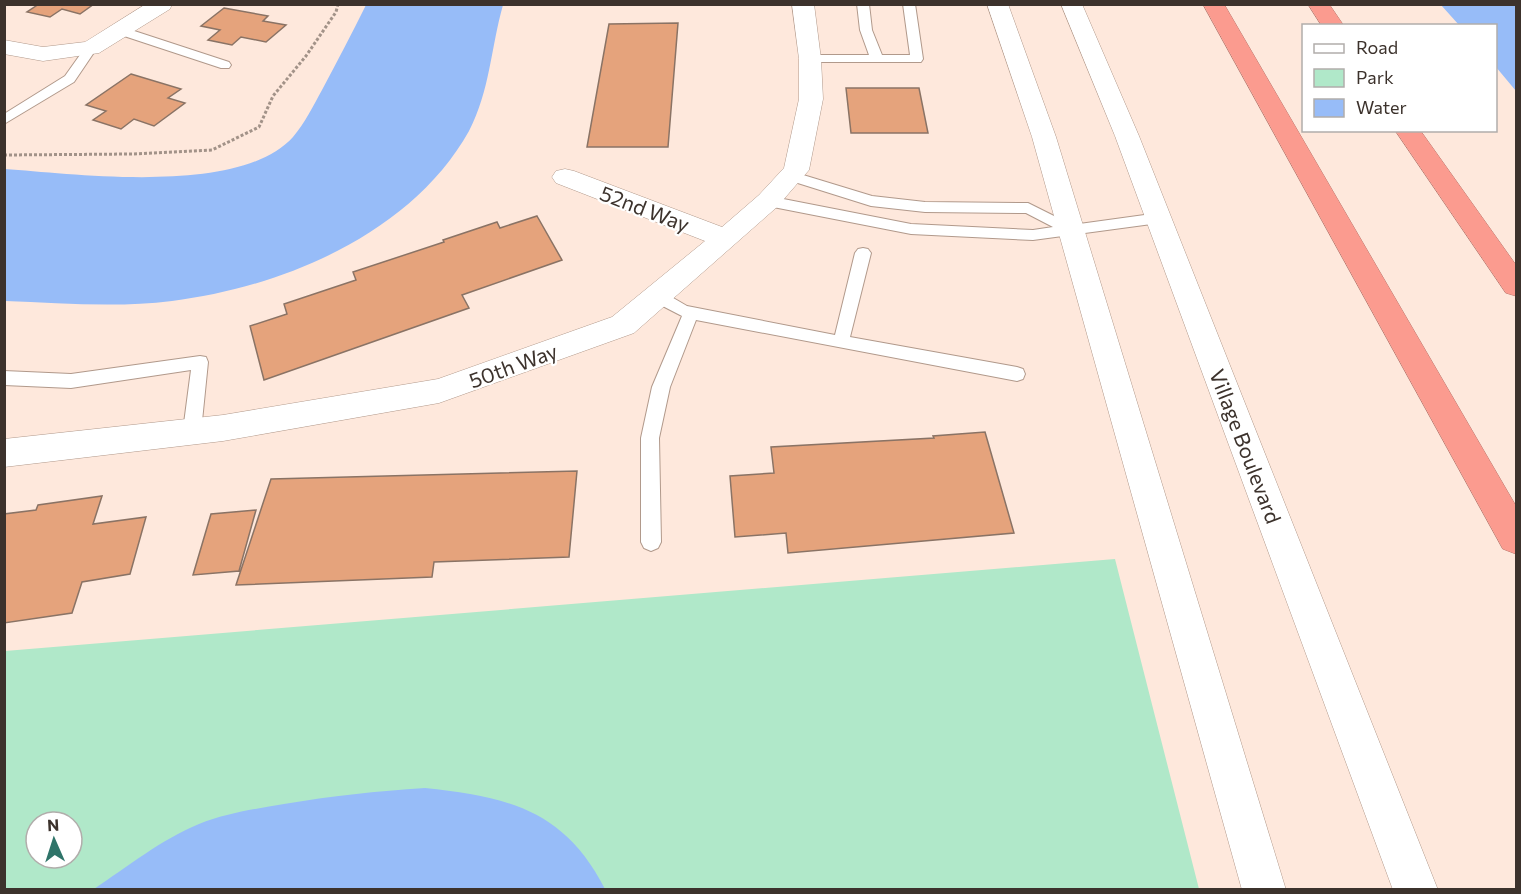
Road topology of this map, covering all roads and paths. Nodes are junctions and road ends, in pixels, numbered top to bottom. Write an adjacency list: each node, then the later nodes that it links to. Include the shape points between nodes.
1 (162, 4): 11 (street)
2 (338, 4): 19 (path, via 306,56 273,96 259,127 212,150)
3 (803, 4): 14 (street, 50th Way)
4 (863, 4): 15 (lane, via 866,30)
5 (909, 4): 15 (lane, via 917,59)
6 (997, 4): 24 (street, via 1044,136)
7 (1071, 4): 23 (street, Village Boulevard)
8 (1212, 4): 35 (highway)
9 (1318, 4): 10 (highway)
10 (1332, 24)
11 (119, 30): 13 (street); 16 (lane)
12 (4, 46): 13 (street, via 43,54)
13 (91, 48): 17 (lane, via 70,79)
14 (810, 59): 15 (lane); 20 (street, 50th Way, via 811,99 796,170)
15 (877, 59)
16 (225, 65)
17 (4, 120)
18 (1408, 132): 27 (highway)
19 (4, 155)
20 (790, 176): 22 (street, 50th Way); 24 (lane, via 871,201 925,207 1028,208)
21 (565, 177): 25 (street, 52nd Way)
22 (768, 201): 24 (lane, via 911,229 1033,235); 25 (street, 50th Way)
23 (1159, 218): 24 (lane); 38 (street, Village Boulevard)
24 (1070, 230): 37 (street)
25 (726, 239): 28 (street, 50th Way)
26 (862, 253): 30 (lane)
27 (1516, 286)
28 (657, 296): 29 (lane); 33 (street, 50th Way, via 623,325 439,392)
29 (691, 313): 30 (lane); 36 (lane, via 661,387 650,438)
30 (841, 342): 31 (lane)
31 (1017, 374)
32 (4, 378): 33 (lane, via 71,381 200,362)
33 (192, 431): 34 (street, 50th Way)
34 (4, 453)
35 (1516, 538)
36 (651, 542)
37 (1264, 890)
38 (1416, 890)

